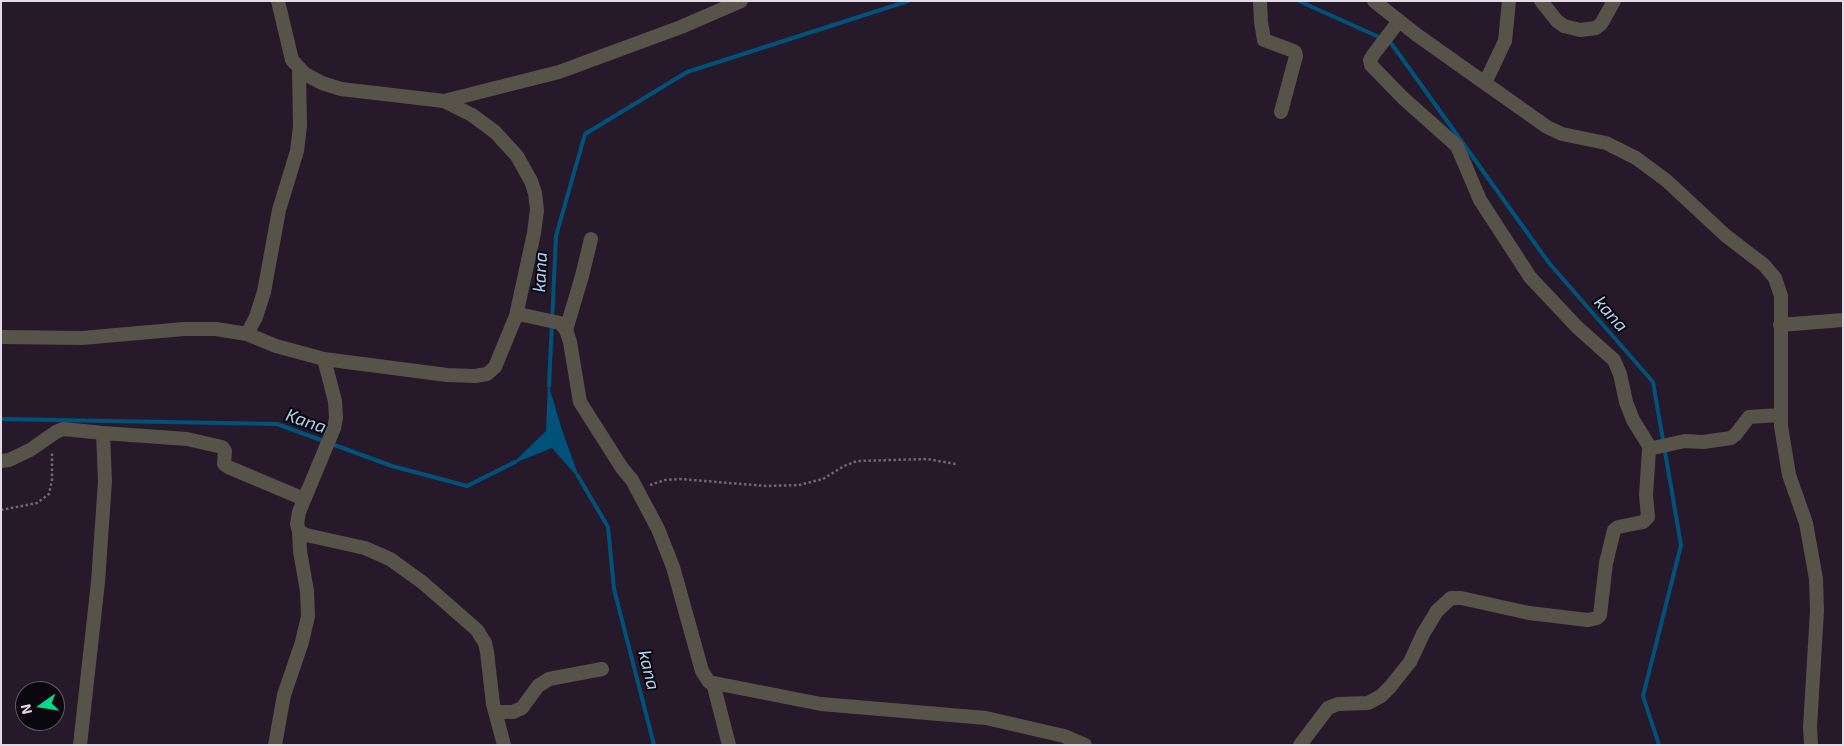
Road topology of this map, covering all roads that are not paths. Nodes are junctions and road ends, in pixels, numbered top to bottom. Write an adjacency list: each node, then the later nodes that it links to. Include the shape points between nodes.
1 (278, 1): 10 (street, via 292,60)
2 (741, 1): 8 (street)
3 (1260, 1): 13 (street, via 1264,40 1291,50 1296,56)
4 (1374, 1): 9 (street)
5 (1509, 1): 11 (street, via 1505,41)
6 (1541, 1): 7 (street, via 1564,26 1580,30 1601,24)
7 (1614, 1)
8 (714, 7): 12 (street, via 637,45 559,72)
9 (1396, 24): 11 (street); 24 (street, via 1373,55 1370,62 1373,67 1402,98 1457,146 1480,200 1530,277 1582,332 1614,360 1632,420)
10 (299, 68): 12 (street, via 313,79 341,89); 19 (street, via 297,151 279,210 264,292)
11 (1484, 83): 17 (street, via 1554,131 1612,145 1667,181 1772,273 1781,296)
12 (444, 101): 15 (street, via 472,115 495,132 517,156 531,181 536,221)
13 (1281, 112)
14 (591, 239): 18 (street, via 582,276)
15 (522, 316): 18 (street); 21 (street, via 513,320 495,367 482,376 447,375)
16 (1843, 320): 17 (street)
17 (1780, 325): 22 (street)
18 (560, 326): 29 (street, via 572,352 580,402 636,489 665,544 702,671)
19 (247, 334): 20 (street, via 216,329 184,329 82,338); 21 (street)
20 (1, 338)
21 (324, 359): 26 (street, via 336,410 334,428)
22 (1779, 415): 24 (street, via 1749,417 1731,438); 37 (street, via 1787,468 1806,523 1816,579)
23 (104, 434): 25 (street, via 64,429 30,450); 26 (street, via 187,438 222,447 225,466); 31 (street, via 105,489 98,582)
24 (1652, 448): 36 (street, via 1648,456 1648,517 1643,522 1614,530 1599,617 1588,620 1529,613 1451,598 1437,611 1405,669 1386,692 1368,703 1338,704 1328,708)
25 (1, 461)
26 (304, 499): 27 (street, via 298,518)
27 (299, 531): 30 (street, via 365,548 390,559 477,630 487,652); 32 (street, via 309,609 284,695)
28 (602, 668): 30 (street, via 549,679 538,686 522,708 513,712)
29 (712, 683): 34 (street); 35 (street, via 821,704 986,718 1064,736)
30 (494, 712): 33 (street)
31 (80, 745)
32 (275, 745)
33 (504, 745)
34 (729, 745)
35 (1086, 745)
36 (1300, 745)
37 (1811, 745)

